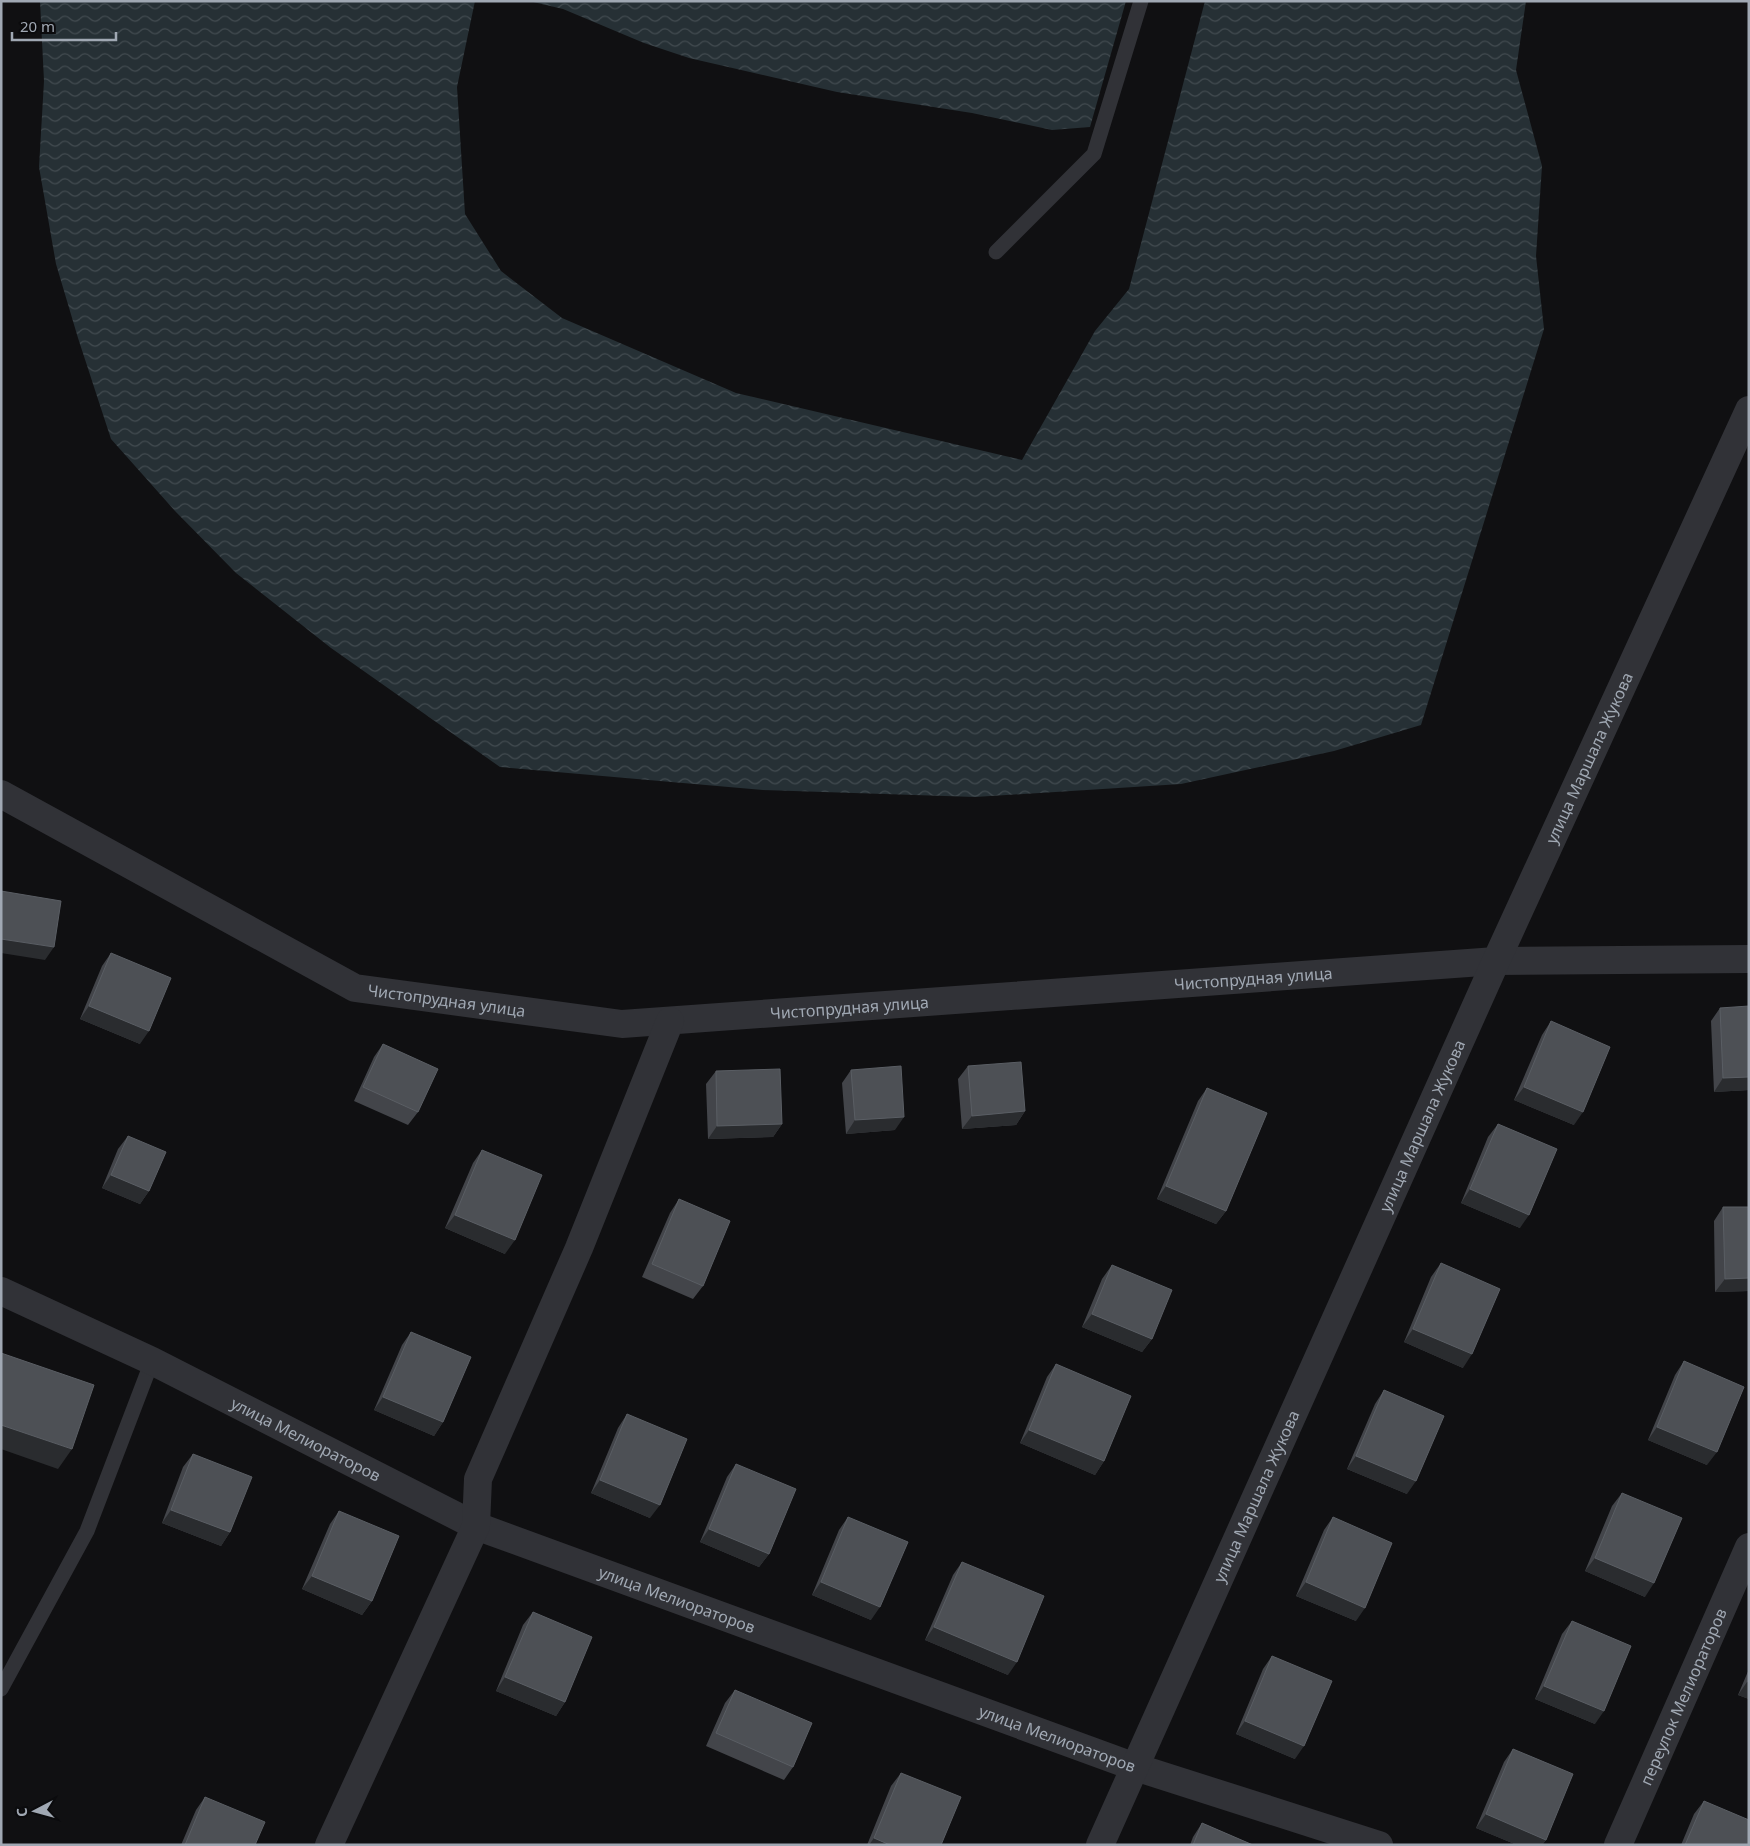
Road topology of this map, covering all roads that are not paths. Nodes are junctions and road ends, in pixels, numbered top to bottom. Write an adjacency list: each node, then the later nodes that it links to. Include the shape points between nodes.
1 (1142, 1): 2 (lane, via 1094,154)
2 (996, 252)
3 (1749, 410): 6 (street, улица Маршала Жукова)
4 (1, 794): 7 (street, Чистопрудная улица, via 355,988 622,1024)
5 (1749, 959): 6 (street, Чистопрудная улица)
6 (1496, 961): 7 (street, Чистопрудная улица); 13 (street, улица Маршала Жукова)
7 (670, 1021): 10 (street, via 579,1248 478,1479)
8 (1, 1291): 9 (street, улица Мелиораторов)
9 (152, 1361): 10 (street, улица Мелиораторов); 12 (lane, via 88,1531)
10 (476, 1526): 13 (street, улица Мелиораторов); 14 (street)
11 (1748, 1551): 17 (street, переулок Мелиораторов)
12 (1, 1689)
13 (1135, 1767): 15 (street, улица Маршала Жукова); 16 (street, улица Мелиораторов)
14 (329, 1845)
15 (1100, 1845)
16 (1379, 1845)
17 (1618, 1845)

